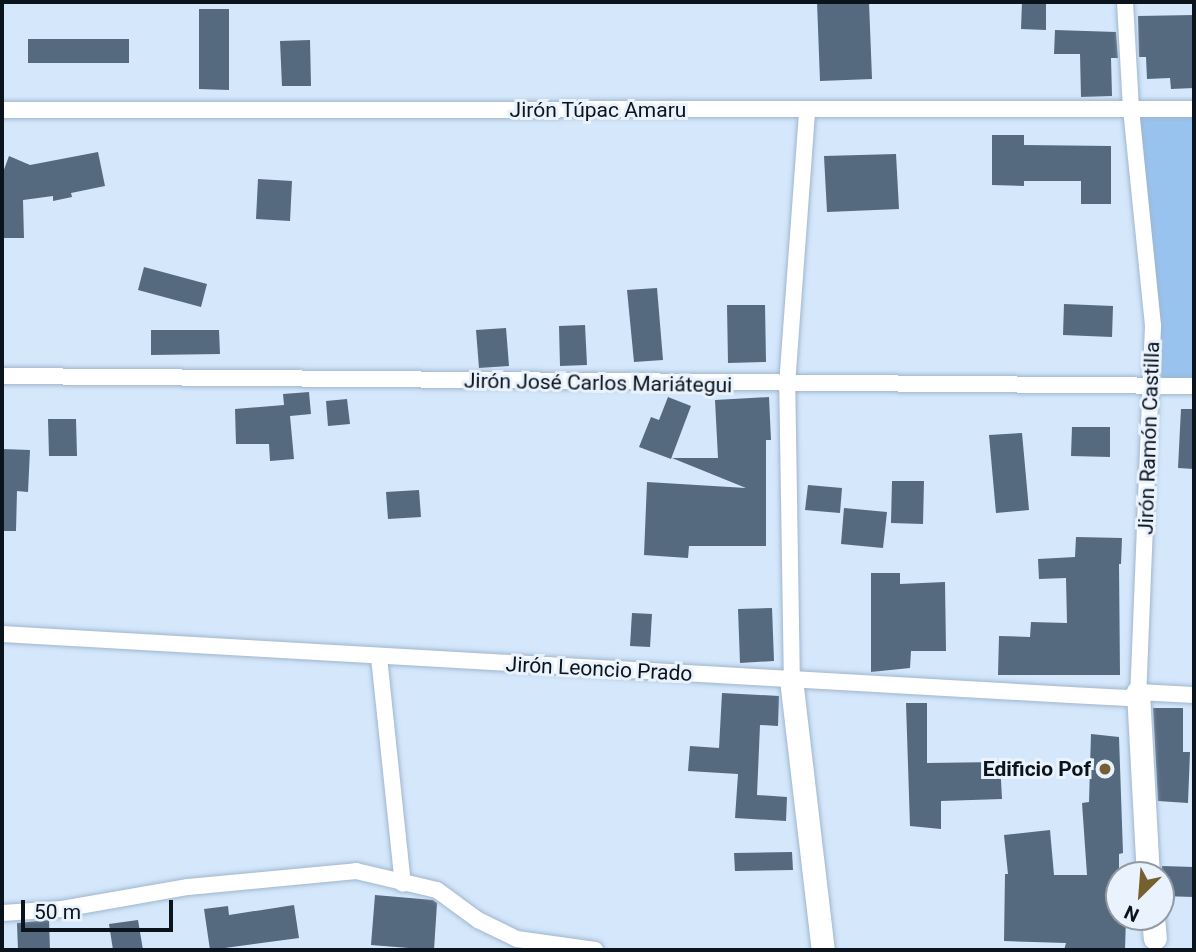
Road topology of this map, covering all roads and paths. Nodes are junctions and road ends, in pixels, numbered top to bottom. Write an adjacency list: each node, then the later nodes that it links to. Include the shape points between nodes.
1 (1125, 2): 2 (street, Jirón Ramón Castilla)
2 (1131, 109): 3 (street, Jirón Túpac Amaru); 5 (street, Jirón Túpac Amaru); 8 (street, Jirón Ramón Castilla, via 1153,326)
3 (1194, 109)
4 (2, 110): 5 (street, Jirón Túpac Amaru)
5 (807, 110): 7 (street)
6 (2, 376): 7 (street, Jirón José Carlos Mariátegui)
7 (787, 385): 8 (street, Jirón José Carlos Mariátegui); 12 (street)
8 (1152, 386): 9 (street, Jirón José Carlos Mariátegui); 13 (street, Jirón Ramón Castilla)
9 (1194, 386)
10 (2, 634): 11 (street, Jirón Leoncio Prado)
11 (379, 656): 12 (street, Jirón Leoncio Prado); 16 (street)
12 (791, 679): 13 (street, Jirón Leoncio Prado, via 1128,698); 20 (street)
13 (1138, 692): 14 (street, Jirón Leoncio Prado); 15 (street, Jirón Ramón Castilla)
14 (1194, 695)
15 (1147, 861)
16 (403, 884): 17 (street, via 356,872 188,887 62,909); 19 (street, via 438,890 478,920 517,939)
17 (2, 913)
18 (1153, 931): 21 (street)
19 (595, 950)
20 (823, 950)
21 (1153, 950)

